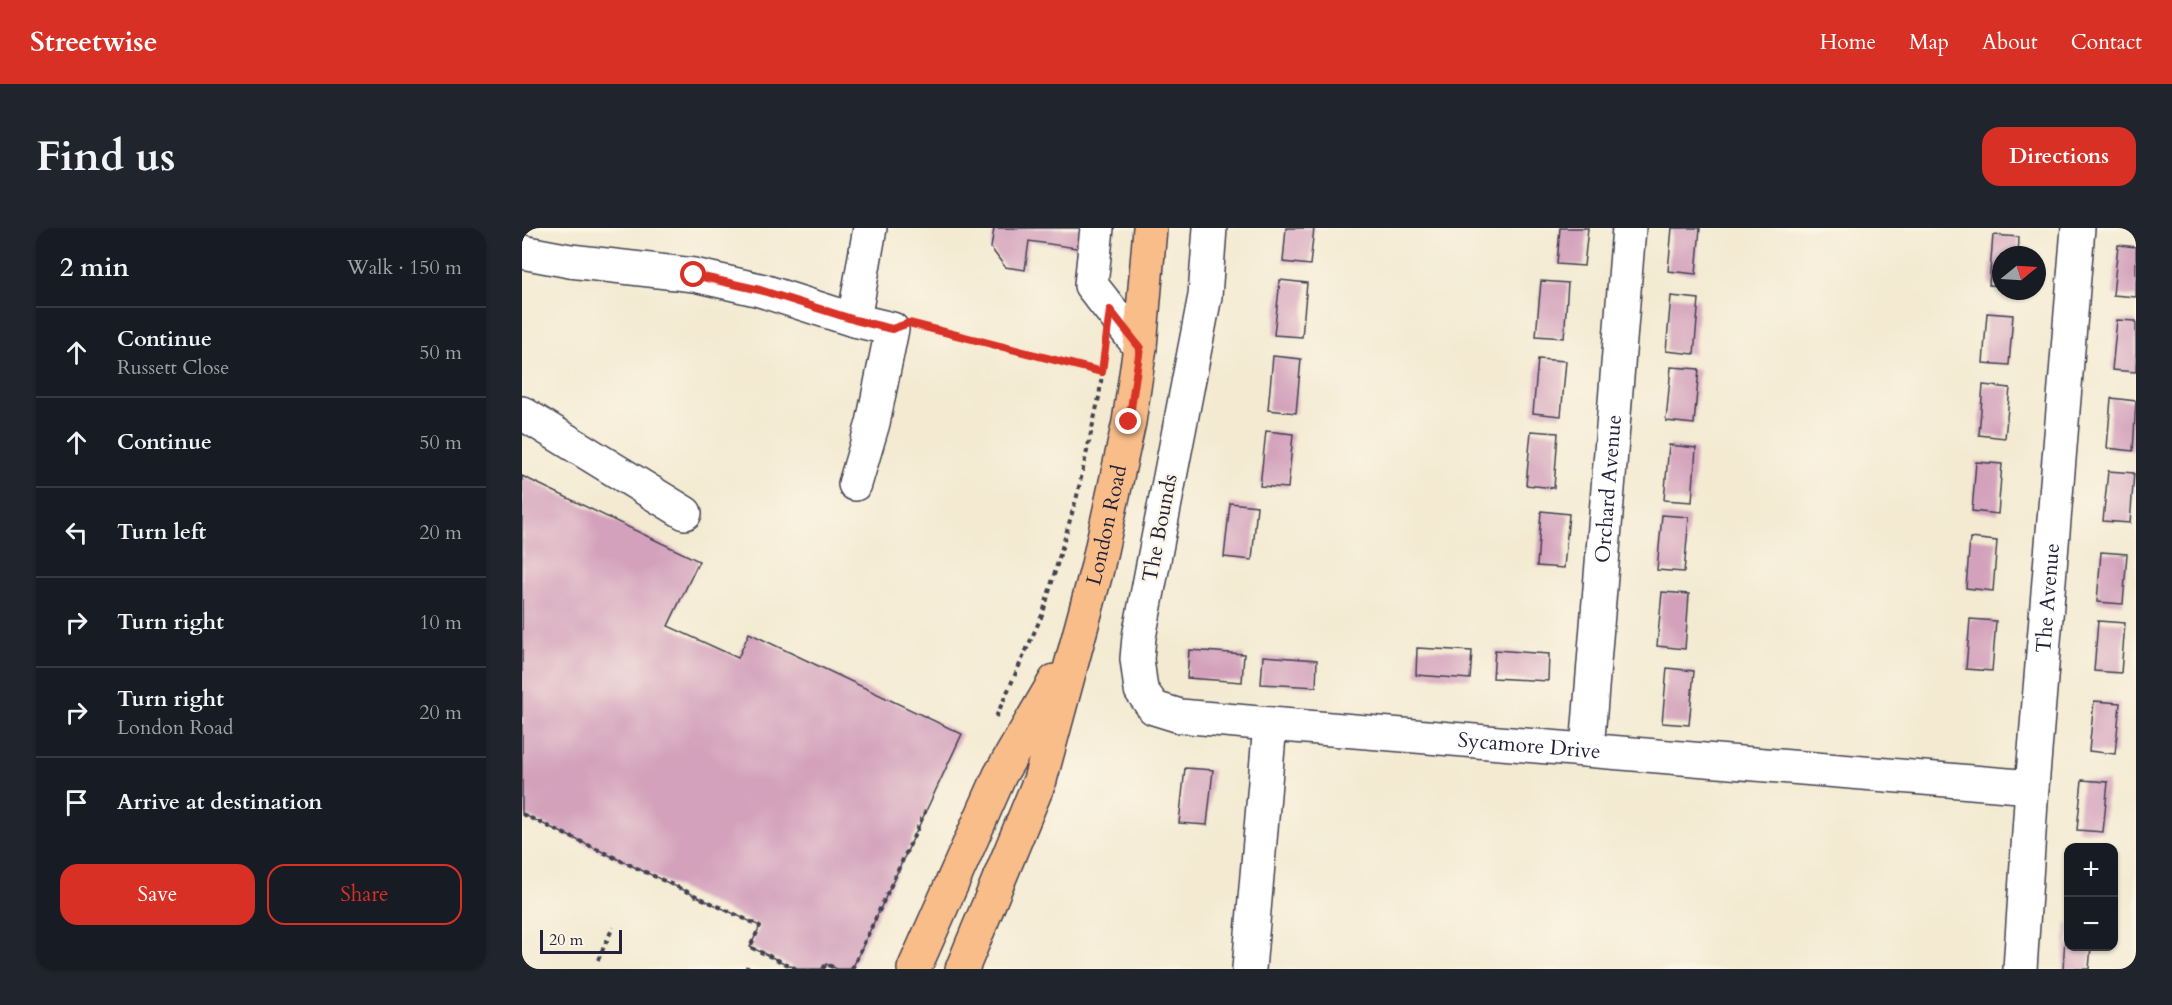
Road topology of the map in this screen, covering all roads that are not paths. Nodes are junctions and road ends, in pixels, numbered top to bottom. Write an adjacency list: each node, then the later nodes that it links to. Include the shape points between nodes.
1 (870, 228): 8 (street)
2 (1097, 228): 9 (street, via 1091,285)
3 (1150, 228): 9 (main road, London Road)
4 (1210, 228): 14 (street, The Bounds, via 1205,296 1137,659 1141,690 1154,708 1180,716)
5 (1629, 228): 15 (street, Orchard Avenue)
6 (2078, 228): 16 (street, The Avenue)
7 (522, 252): 8 (street, via 694,275 760,290)
8 (855, 320): 11 (street, via 892,329 873,423)
9 (1140, 348): 13 (main road, London Road, via 1115,494)
10 (522, 413): 12 (street)
11 (855, 484)
12 (685, 513)
13 (1077, 643): 17 (main road, London Road, via 1000,775); 18 (main road, London Road, via 1040,780)
14 (1270, 724): 15 (street, Sycamore Drive); 19 (street)
15 (1587, 750): 16 (street, Sycamore Drive)
16 (2032, 787): 20 (street, The Avenue)
17 (914, 969)
18 (962, 969)
19 (1249, 969)
20 (2020, 969)

